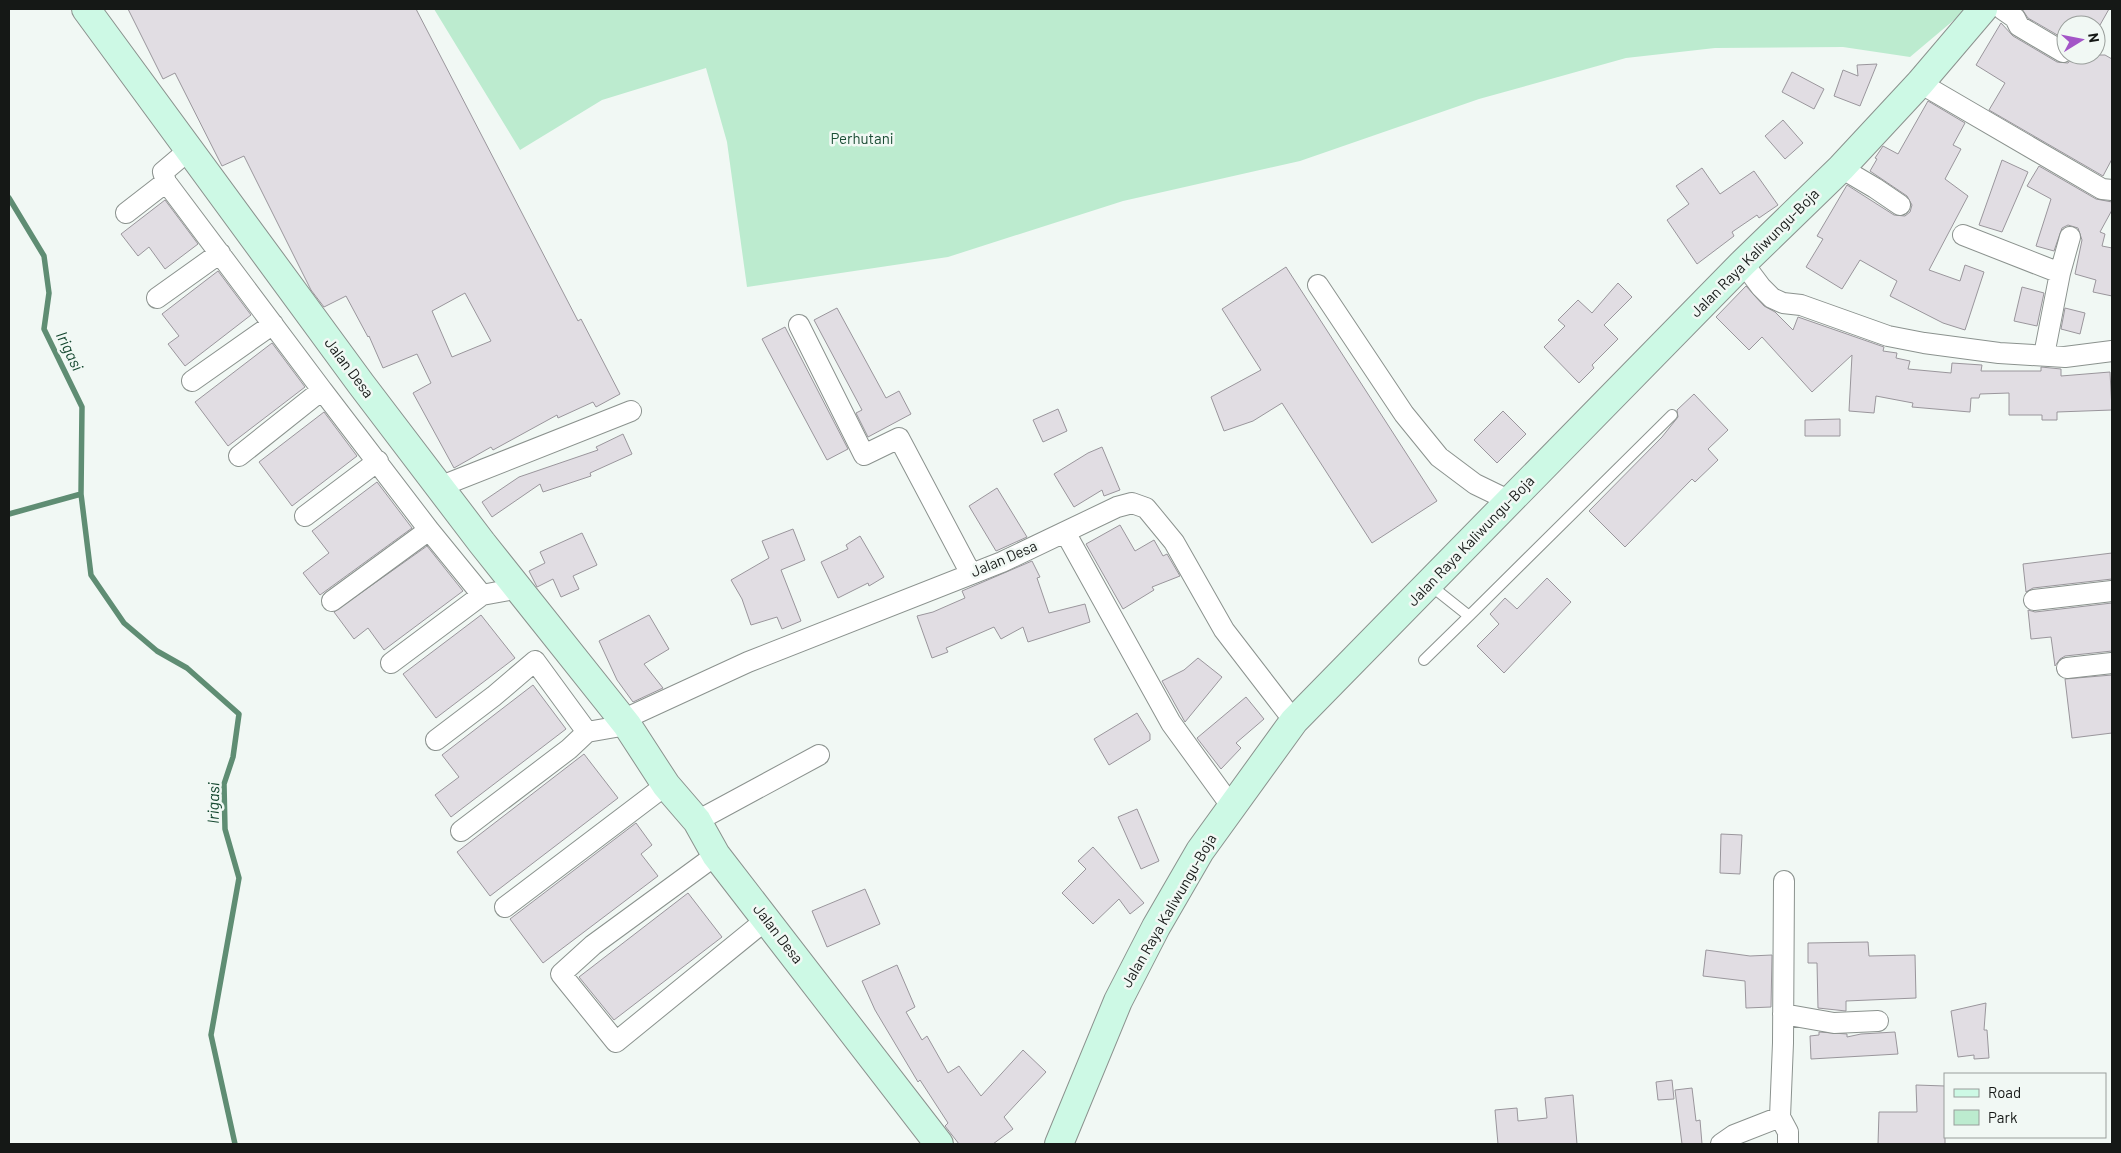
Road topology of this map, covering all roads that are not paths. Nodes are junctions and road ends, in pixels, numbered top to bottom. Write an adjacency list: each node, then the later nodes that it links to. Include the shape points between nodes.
1 (86, 9): 6 (main road, Jalan Desa)
2 (1983, 9): 5 (main road, Jalan Raya Kaliwungu-Boja)
3 (2002, 9): 4 (street, via 2015,18 2019,26)
4 (2056, 48)
5 (1920, 83): 7 (main road, Jalan Raya Kaliwungu-Boja); 9 (street, via 2102,189)
6 (189, 150): 8 (street, via 163,172); 29 (main road, Jalan Desa)
7 (1841, 168): 10 (street); 15 (main road, Jalan Raya Kaliwungu-Boja)
8 (166, 182): 11 (street); 14 (street)
9 (2112, 190)
10 (1900, 205)
11 (126, 213)
12 (1963, 235): 16 (street)
13 (2070, 237): 16 (street)
14 (220, 253): 18 (street); 19 (street)
15 (1743, 263): 22 (street, via 1772,298 1888,336 1971,349); 30 (main road, Jalan Raya Kaliwungu-Boja)
16 (2060, 273): 22 (street)
17 (1318, 285): 30 (street, via 1404,414 1439,457 1475,484)
18 (158, 298)
19 (273, 324): 23 (street); 24 (street)
20 (799, 325): 34 (street, via 864,455 899,438)
21 (2112, 351): 22 (street, via 2065,357)
22 (2044, 355)
23 (192, 381)
24 (322, 390): 27 (street); 28 (street)
25 (631, 412): 29 (street)
26 (1672, 415): 41 (lane)
27 (239, 456)
28 (378, 461): 31 (street); 32 (street)
29 (439, 487): 36 (main road, Jalan Desa)
30 (1510, 501): 35 (main road, Jalan Raya Kaliwungu-Boja)
31 (305, 516)
32 (429, 530): 38 (street); 40 (street)
33 (1065, 532): 34 (street, Jalan Desa); 46 (street, Jalan Desa, via 1132,503 1146,508 1174,542 1224,630); 52 (street, via 1171,723)
34 (971, 574): 47 (street, Jalan Desa, via 748,662)
35 (1429, 585): 41 (lane); 46 (main road, Jalan Raya Kaliwungu-Boja)
36 (519, 588): 38 (street); 47 (main road, Jalan Desa)
37 (2112, 591): 39 (street)
38 (482, 595): 43 (street)
39 (2034, 600)
40 (332, 601)
41 (1469, 616): 42 (lane)
42 (1424, 660)
43 (391, 663)
44 (2112, 663): 45 (street)
45 (2067, 668)
46 (1294, 721): 52 (main road, Jalan Raya Kaliwungu-Boja)
47 (624, 723): 48 (street); 51 (main road, Jalan Desa)
48 (587, 732): 49 (street, via 535,661); 54 (street)
49 (436, 740)
50 (819, 755): 53 (street)
51 (666, 786): 53 (main road, Jalan Desa); 57 (street)
52 (1232, 807): 63 (main road, Jalan Raya Kaliwungu-Boja, via 1200,851 1118,1000)
53 (698, 821): 55 (main road, Jalan Desa)
54 (461, 831)
55 (716, 855): 58 (main road, Jalan Desa); 58 (street, via 593,944 561,974 573,990 616,1042)
56 (1784, 881): 59 (street)
57 (505, 907)
58 (767, 919): 62 (main road, Jalan Desa)
59 (1783, 1014): 60 (street, via 1834,1023); 61 (street)
60 (1878, 1021)
61 (1780, 1117): 64 (street); 65 (street, via 1788,1132)
62 (939, 1144)
63 (1059, 1144)
64 (1721, 1144)
65 (1788, 1144)

